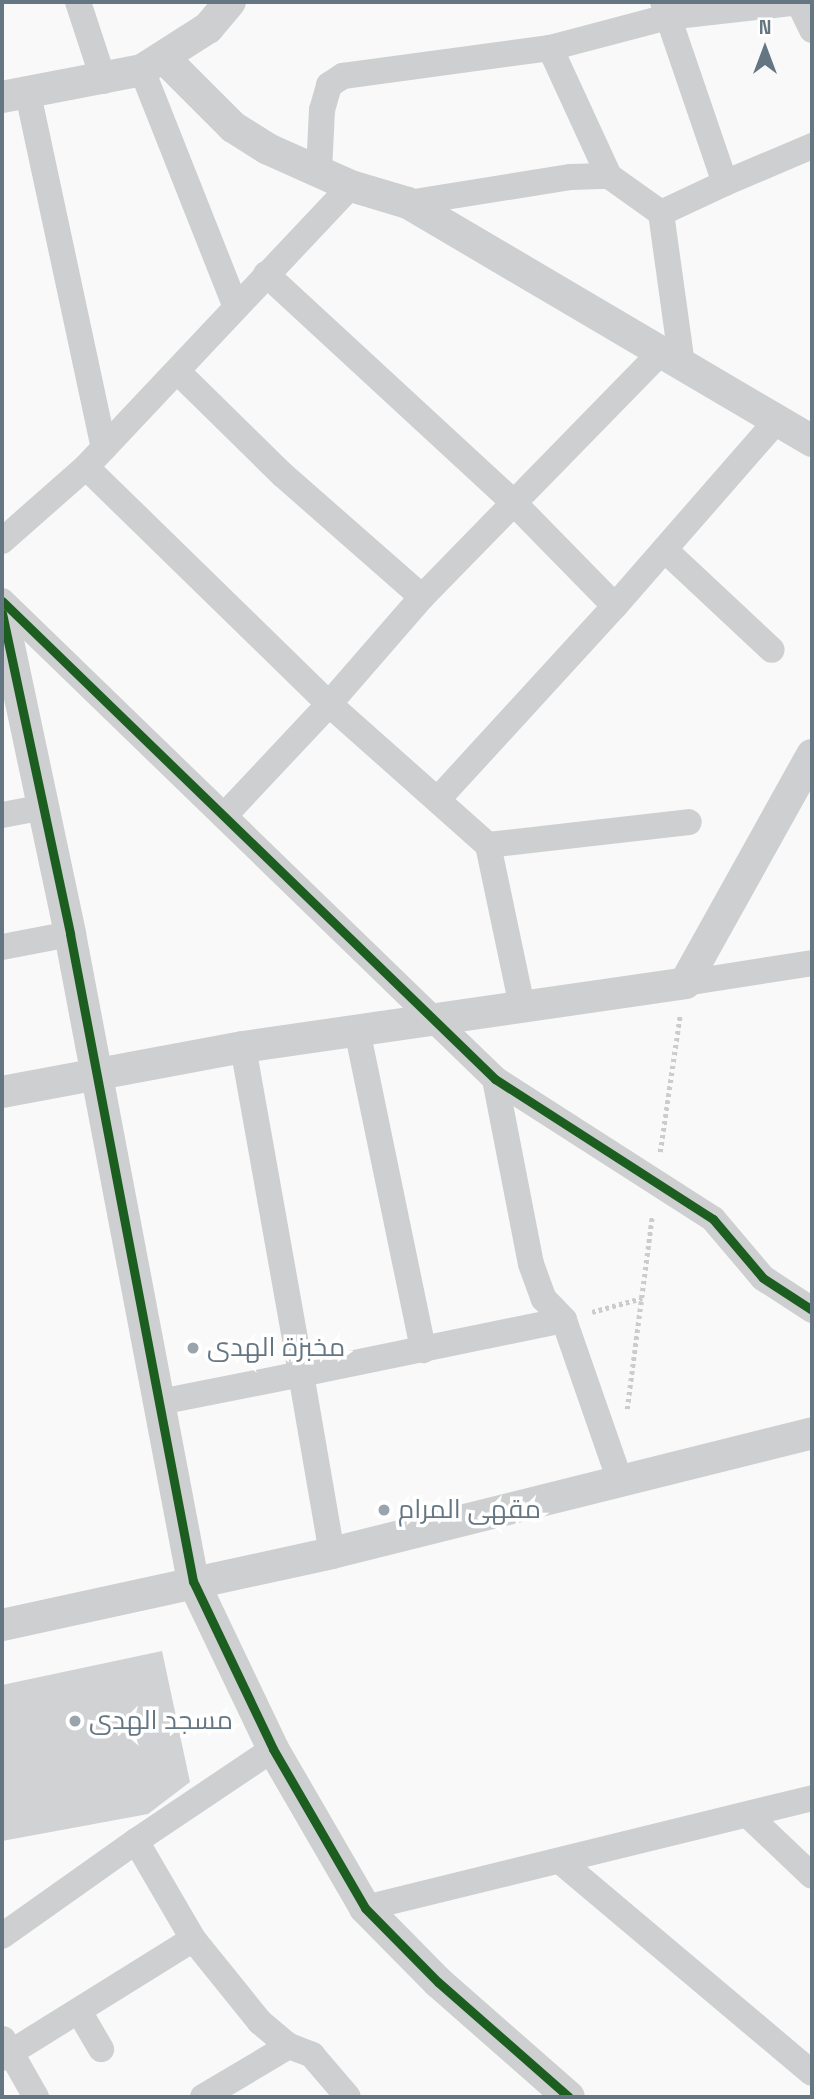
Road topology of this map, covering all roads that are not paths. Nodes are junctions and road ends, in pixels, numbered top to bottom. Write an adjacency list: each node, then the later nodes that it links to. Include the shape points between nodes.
1 (78, 2): 8 (street)
2 (799, 2): 4 (street); 5 (street)
3 (226, 3): 7 (street, via 208,28)
4 (665, 9): 6 (street); 13 (street)
5 (812, 30)
6 (550, 48): 11 (street, via 343,76 329,85 322,110); 12 (street)
7 (153, 64): 8 (street); 11 (street, via 233,127); 18 (street)
8 (104, 80): 9 (street)
9 (15, 95): 23 (street)
10 (812, 146): 13 (street)
11 (319, 171): 14 (street)
12 (610, 176): 15 (street, via 561,178); 16 (street)
13 (725, 183): 16 (street)
14 (351, 186): 15 (street); 17 (street)
15 (408, 203): 19 (street)
16 (661, 213): 19 (street)
17 (266, 274): 18 (street); 24 (street)
18 (235, 305): 20 (street)
19 (672, 357): 21 (street); 24 (street)
20 (177, 371): 23 (street); 27 (street, via 283,475)
21 (776, 420): 22 (street); 26 (street)
22 (812, 441)
23 (95, 458): 25 (street); 33 (street)
24 (513, 503): 27 (street); 29 (street)
25 (2, 541)
26 (666, 550): 29 (street); 31 (street)
27 (422, 597): 33 (street)
28 (2, 601): 38 (street)
29 (615, 606): 35 (street)
30 (2, 613): 32 (street)
31 (772, 650)
32 (7, 673): 36 (street)
33 (328, 704): 35 (street); 38 (street)
34 (812, 755): 44 (street)
35 (439, 798): 40 (street)
36 (44, 807): 37 (street); 41 (street)
37 (2, 815)
38 (224, 816): 46 (street)
39 (689, 822): 40 (street)
40 (488, 845): 45 (street)
41 (70, 934): 42 (street); 49 (street)
42 (2, 947)
43 (812, 963): 44 (street)
44 (685, 983): 45 (street)
45 (522, 1006): 46 (street)
46 (431, 1018): 47 (street); 50 (street)
47 (357, 1030): 48 (street); 54 (street)
48 (243, 1047): 49 (street); 55 (street)
49 (96, 1073): 51 (street); 56 (street)
50 (495, 1079): 52 (street, via 713,1219 763,1278); 53 (street, via 531,1264 544,1299)
51 (2, 1093)
52 (812, 1310)
53 (564, 1320): 54 (street); 58 (street)
54 (423, 1350): 55 (street)
55 (301, 1374): 56 (street); 59 (street)
56 (160, 1402): 60 (street)
57 (812, 1433): 58 (street)
58 (619, 1478): 59 (street)
59 (332, 1553): 60 (street)
60 (193, 1581): 61 (street); 62 (street)
61 (2, 1625)
62 (272, 1749): 65 (street); 68 (street)
63 (812, 1798): 64 (street)
64 (748, 1815): 66 (street); 67 (street)
65 (136, 1841): 69 (street); 70 (street)
66 (560, 1861): 68 (street); 75 (street)
67 (812, 1876)
68 (365, 1908): 79 (street, via 438,1982)
69 (2, 1936)
70 (193, 1939): 71 (street); 72 (street, via 260,2022)
71 (80, 2013): 73 (street); 74 (street)
72 (289, 2046): 77 (street); 78 (street, via 312,2055)
73 (5, 2049): 76 (street)
74 (101, 2049)
75 (812, 2073)
76 (36, 2097)
77 (203, 2097)
78 (348, 2097)
79 (569, 2097)

